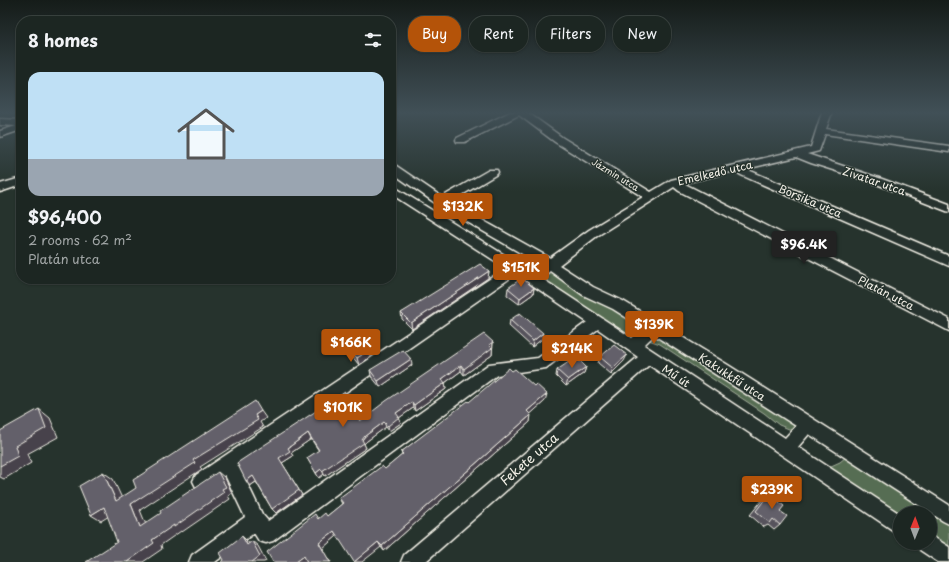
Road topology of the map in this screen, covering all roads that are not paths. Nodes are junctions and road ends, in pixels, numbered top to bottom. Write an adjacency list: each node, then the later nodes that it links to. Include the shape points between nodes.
1 (465, 138): 5 (street)
2 (558, 138): 15 (street, Jázmin utca)
3 (819, 138): 7 (street, Emelkedő utca, via 815,149)
4 (872, 138): 6 (street)
5 (461, 140)
6 (949, 149)
7 (799, 154): 8 (street, Emelkedő utca); 17 (street, Zivatar utca)
8 (738, 168): 11 (street, Emelkedő utca); 18 (street, Borsika utca, via 752,177)
9 (396, 170): 16 (street, Kakukkfű utca)
10 (493, 172): 16 (street)
11 (674, 182): 15 (street, Emelkedő utca); 23 (street, Platán utca, via 683,189)
12 (16, 183): 13 (street)
13 (0, 188)
14 (396, 192): 20 (street, Mű út)
15 (650, 196): 19 (street, Emelkedő utca)
16 (442, 202): 19 (street, Kakukkfű utca)
17 (949, 208)
18 (949, 261)
19 (549, 264): 21 (street, Emelkedő utca); 24 (street, Kakukkfű utca, via 588,291 618,305)
20 (516, 268): 21 (street, Mű út); 29 (street)
21 (532, 278): 22 (street, Mű út)
22 (597, 322): 25 (street, Mű út); 32 (street, via 541,364 494,369 266,534)
23 (949, 325)
24 (652, 327): 25 (street); 27 (street, Kakukkfű utca)
25 (632, 346): 26 (street, Mű út)
26 (648, 357): 28 (street, Mű út); 37 (street, Fekete utca)
27 (807, 425): 28 (street); 31 (street, Kakukkfű utca)
28 (786, 449): 33 (street, Mű út)
29 (228, 463): 30 (street); 32 (street)
30 (202, 481)
31 (949, 515)
32 (256, 520): 36 (street)
33 (893, 520)
34 (937, 550): 35 (street)
35 (949, 558)
36 (199, 562)
37 (411, 562)

